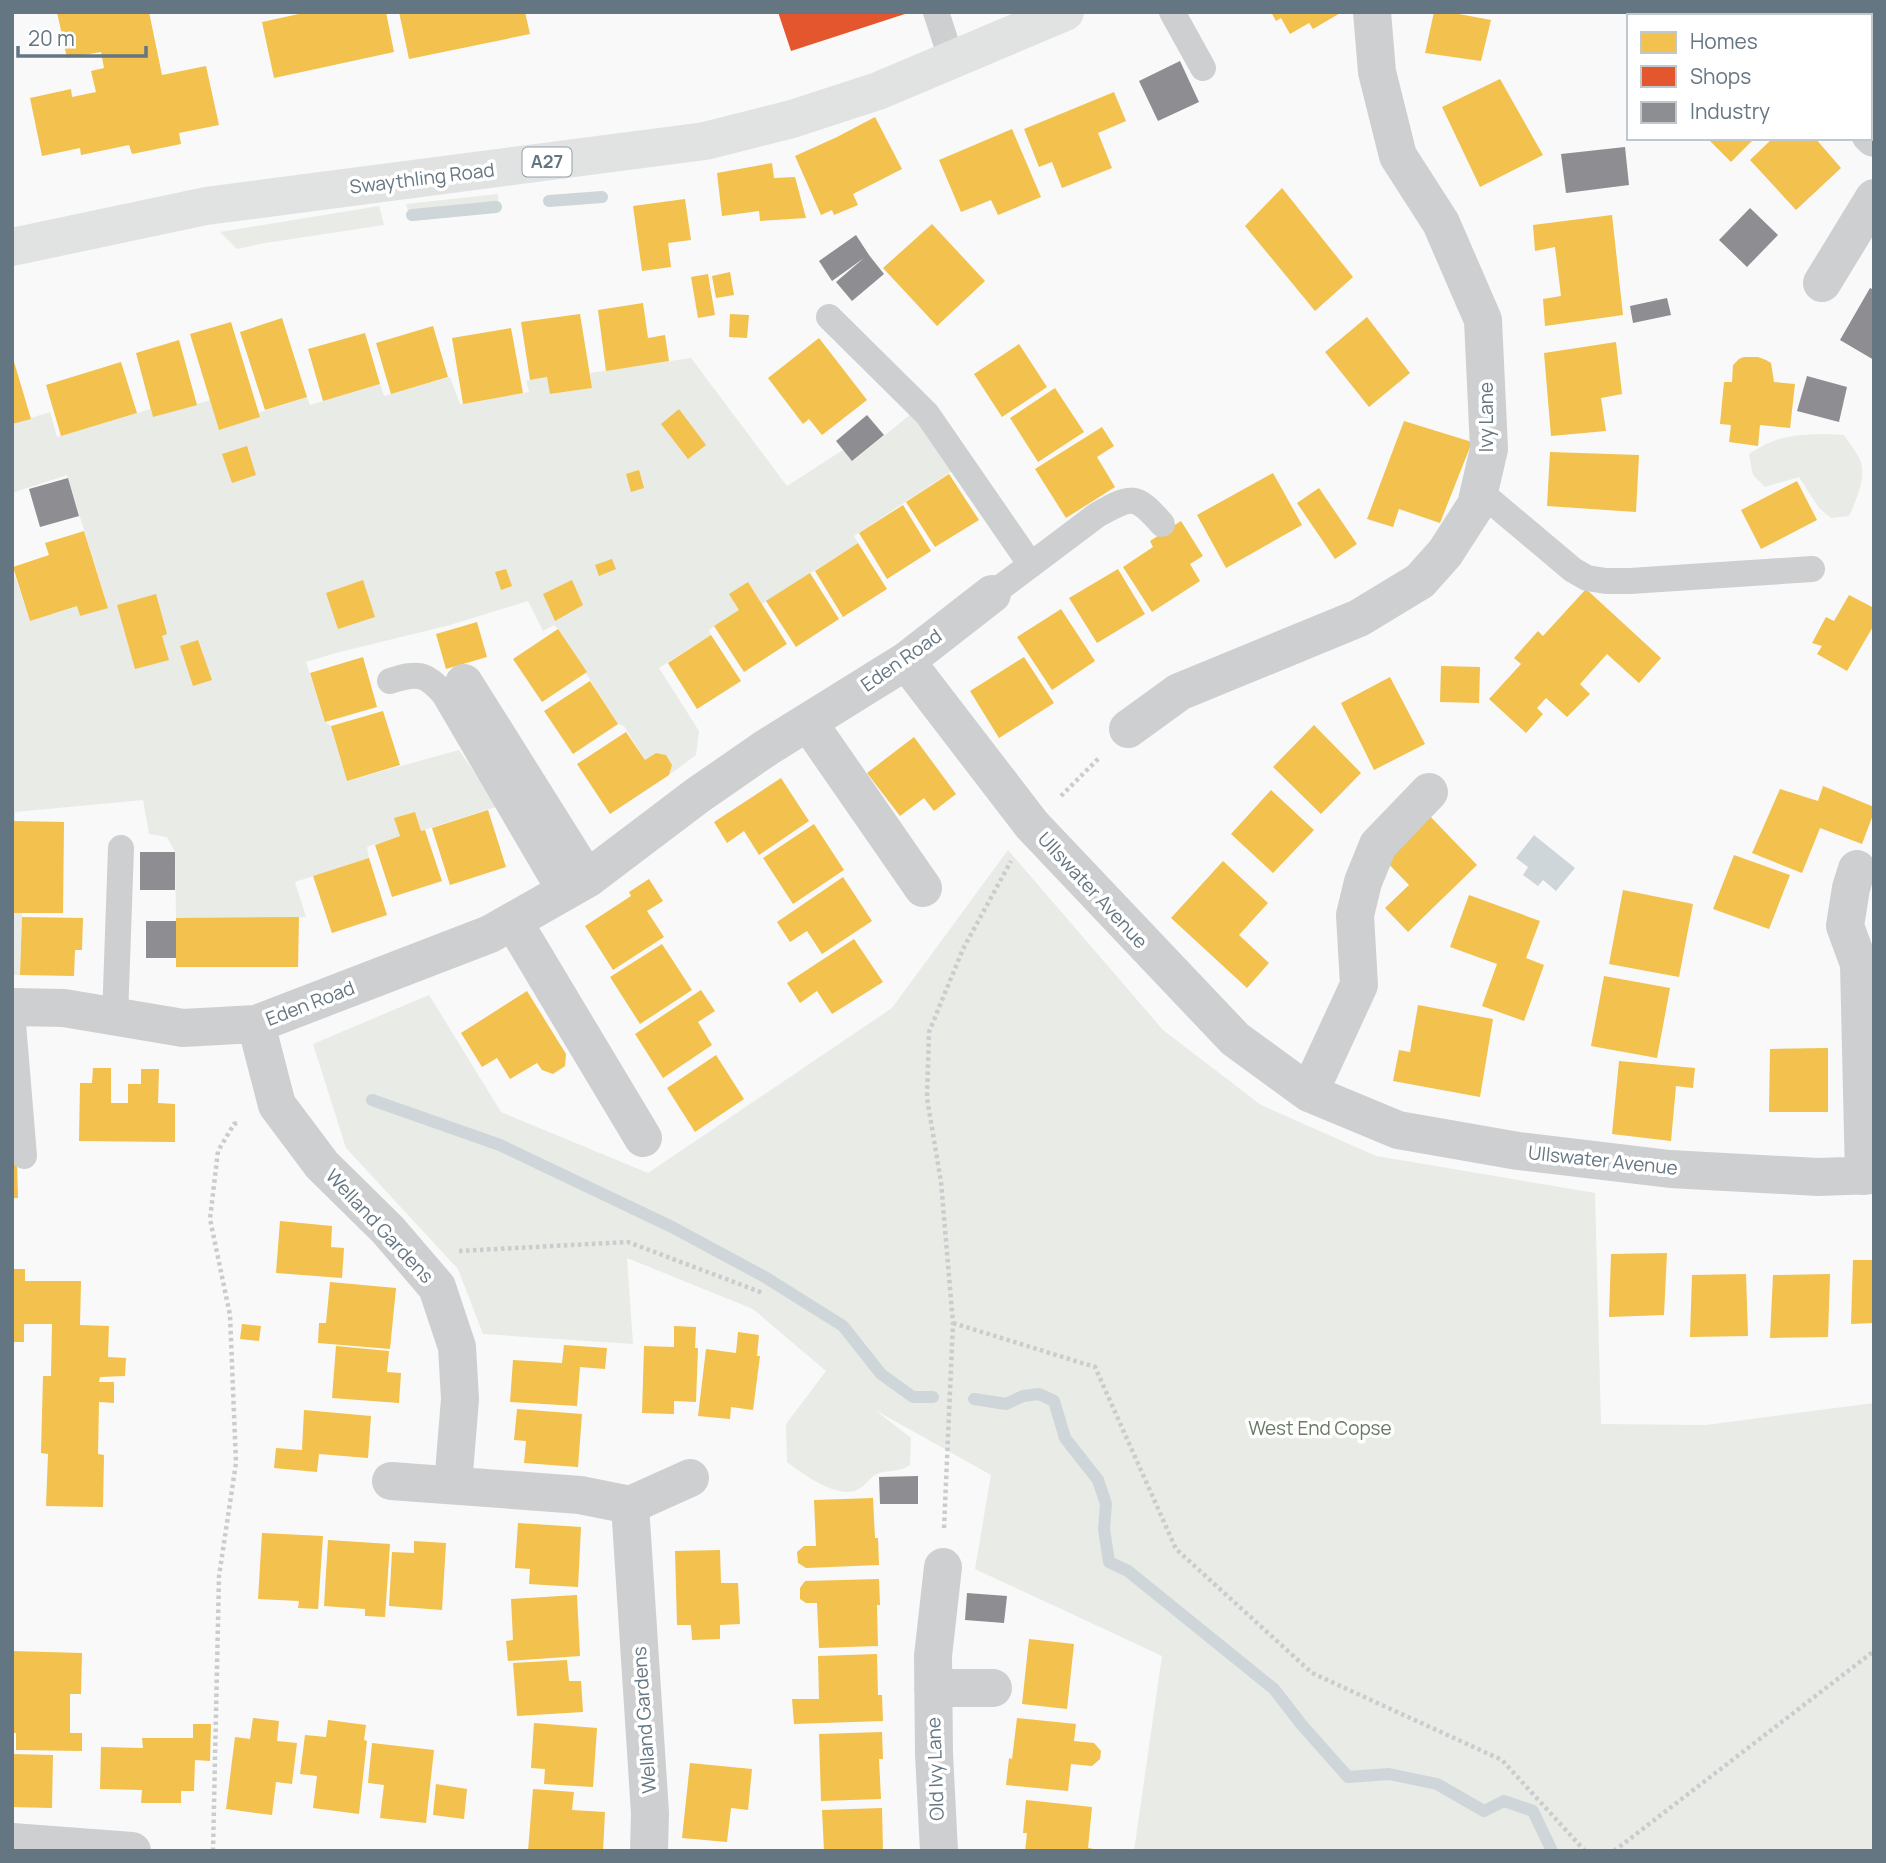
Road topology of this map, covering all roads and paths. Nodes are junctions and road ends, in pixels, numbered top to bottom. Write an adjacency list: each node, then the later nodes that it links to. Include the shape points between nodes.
1 (936, 12): 5 (lane)
2 (1065, 12): 5 (main road, Swaythling Road / A27)
3 (1172, 12): 6 (lane)
4 (1372, 12): 11 (street, Ivy Lane, via 1377,72 1398,156 1441,223 1483,320 1489,449)
5 (951, 61): 8 (main road, Swaythling Road / A27, via 878,91 705,141 206,206)
6 (1203, 68)
7 (1874, 198): 9 (street)
8 (12, 247)
9 (1822, 283)
10 (829, 317): 13 (lane, via 927,414)
11 (1479, 491): 14 (lane, via 1587,578 1630,581); 20 (street, Ivy Lane, via 1476,505 1445,554 1420,582 1359,618 1179,692)
12 (1162, 524): 13 (lane, via 1144,503 1129,500 1097,515)
13 (1031, 565): 15 (lane)
14 (1812, 569)
15 (992, 594): 16 (street, Eden Road)
16 (906, 660): 19 (street, Eden Road); 22 (street, Ullswater Avenue)
17 (390, 681): 25 (lane, via 420,676 433,681)
18 (464, 683): 25 (street)
19 (808, 722): 25 (street, Eden Road, via 698,795); 26 (street)
20 (1128, 729): 22 (path)
21 (1429, 792): 31 (street, via 1374,853 1355,915 1359,985)
22 (1032, 824): 31 (street, Ullswater Avenue, via 1234,1039); 38 (path, via 963,949 929,1032 927,1098 941,1182)
23 (121, 848): 29 (lane)
24 (1857, 869): 35 (street, Ullswater Avenue, via 1845,926 1859,964)
25 (574, 887): 27 (street, Eden Road)
26 (923, 888)
27 (513, 921): 30 (street, Eden Road); 33 (street)
28 (12, 1009): 29 (street, Eden Road, via 64,1008); 34 (lane)
29 (115, 1018): 30 (street, Eden Road, via 183,1028)
30 (256, 1024): 32 (street, Welland Gardens)
31 (1309, 1093): 35 (street, Ullswater Avenue, via 1398,1130 1518,1151 1670,1169)
32 (277, 1105): 36 (street, Welland Gardens, via 322,1165); 49 (path, via 234,1125 218,1151 210,1219 230,1315 236,1463 219,1576)
33 (643, 1138)
34 (24, 1156)
35 (1869, 1176)
36 (409, 1254): 37 (path, via 628,1242); 41 (street, Welland Gardens, via 437,1287 457,1347 460,1399)
37 (763, 1293)
38 (953, 1322): 43 (path); 52 (path, via 1095,1367 1176,1549 1312,1673 1502,1760)
39 (690, 1478): 42 (street)
40 (391, 1481): 41 (street)
41 (453, 1485): 42 (street, via 580,1495)
42 (630, 1505): 50 (street, Welland Gardens)
43 (943, 1567): 45 (street, Old Ivy Lane)
44 (1874, 1651): 53 (path)
45 (933, 1688): 46 (street); 51 (street, Old Ivy Lane)
46 (993, 1688)
47 (12, 1842): 48 (street)
48 (132, 1851)
49 (213, 1851)
50 (649, 1851)
51 (939, 1851)
52 (1585, 1851)
53 (1614, 1851)

